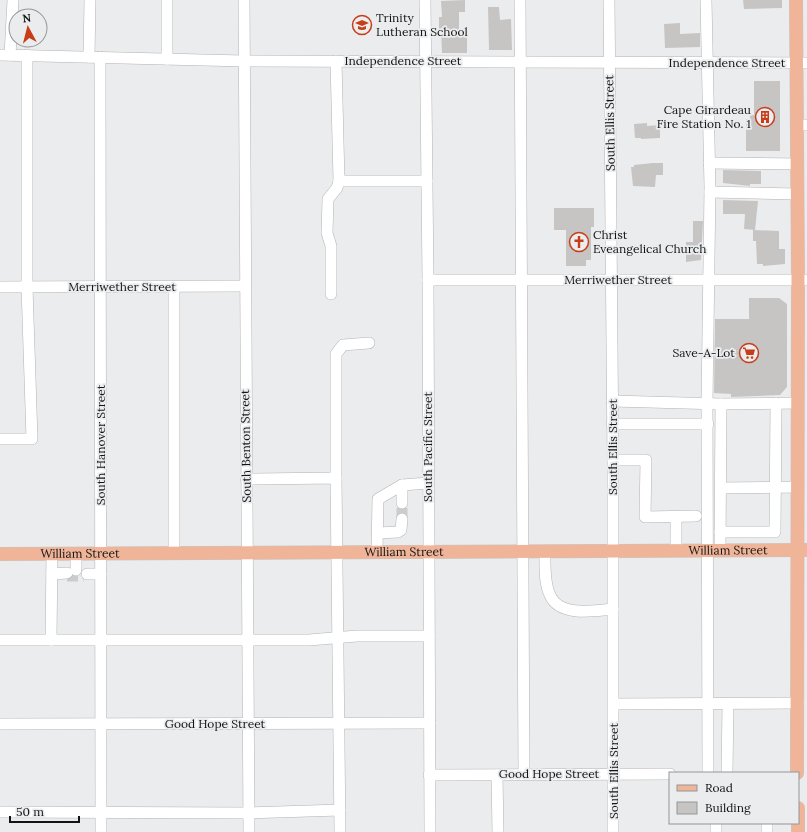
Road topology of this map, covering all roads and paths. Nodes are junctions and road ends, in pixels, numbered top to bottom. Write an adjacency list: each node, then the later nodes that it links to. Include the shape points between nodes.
1 (13, 0): 10 (street)
2 (90, 0): 12 (street, South Hanover Street)
3 (167, 0): 13 (street)
4 (244, 0): 14 (street, South Benton Street)
5 (425, 0): 16 (street, South Pacific Street)
6 (520, 0): 17 (street)
7 (609, 0): 18 (street, South Ellis Street)
8 (706, 0): 19 (street)
9 (796, 0): 20 (main road)
10 (5, 55): 11 (street, Independence Street)
11 (27, 56): 12 (street, Independence Street); 36 (street)
12 (94, 57): 13 (street, Independence Street); 37 (street, South Hanover Street)
13 (166, 59): 14 (street, Independence Street)
14 (244, 60): 15 (street, Independence Street); 34 (street, South Benton Street)
15 (336, 61): 16 (street, Independence Street); 25 (street)
16 (425, 62): 17 (street, Independence Street); 26 (street, South Pacific Street)
17 (520, 62): 18 (street, Independence Street); 30 (street)
18 (609, 63): 19 (street, Independence Street); 31 (street, South Ellis Street)
19 (707, 63): 20 (street, Independence Street); 23 (street)
20 (802, 63): 21 (main road)
21 (802, 91): 22 (main road)
22 (802, 125): 24 (main road)
23 (709, 163): 24 (street); 27 (street)
24 (797, 164): 28 (main road)
25 (339, 181): 26 (street); 39 (street, via 328,199 327,233 330,246)
26 (427, 181): 29 (street, South Pacific Street)
27 (710, 192): 28 (street); 32 (street)
28 (797, 194): 33 (main road)
29 (428, 280): 30 (street, Merriwether Street); 53 (street, South Pacific Street)
30 (520, 280): 31 (street, Merriwether Street); 71 (street)
31 (611, 280): 32 (street, Merriwether Street); 42 (street, South Ellis Street)
32 (708, 280): 33 (street, Merriwether Street); 43 (street)
33 (803, 280): 41 (main road)
34 (244, 286): 38 (street, Merriwether Street); 52 (street, South Benton Street)
35 (0, 287): 36 (street, Merriwether Street)
36 (27, 287): 37 (street, Merriwether Street); 49 (street, via 32,439)
37 (100, 287): 38 (street, Merriwether Street); 77 (street, South Hanover Street)
38 (174, 287): 78 (street)
39 (331, 294)
40 (369, 343): 51 (street, via 343,345 336,354)
41 (802, 355): 45 (main road)
42 (612, 402): 43 (street); 47 (street, South Ellis Street)
43 (707, 403): 46 (street); 48 (street)
44 (776, 403): 45 (street); 46 (street); 55 (street)
45 (798, 403): 56 (main road)
46 (721, 404): 57 (street)
47 (612, 424): 48 (street); 50 (street, South Ellis Street)
48 (708, 424): 67 (street)
49 (0, 439)
50 (613, 460): 60 (street, via 646,460 645,517); 65 (street, South Ellis Street)
51 (336, 478): 52 (street); 68 (street)
52 (246, 479): 73 (street, South Benton Street)
53 (428, 483): 54 (street); 70 (street, South Pacific Street)
54 (402, 485): 58 (street); 63 (street, via 378,499)
55 (775, 487): 56 (street); 57 (street); 62 (street, via 775,532)
56 (798, 487): 64 (main road)
57 (721, 488): 62 (street)
58 (402, 503)
59 (696, 516): 60 (street)
60 (676, 517): 66 (street)
61 (402, 519): 63 (street, via 401,530 398,532)
62 (720, 532): 67 (street)
63 (378, 533): 69 (street)
64 (803, 550): 67 (main road, William Street); 89 (main road)
65 (613, 551): 66 (main road, William Street); 72 (main road, William Street); 82 (street, South Ellis Street)
66 (676, 551): 67 (main road, William Street)
67 (714, 551): 91 (street)
68 (336, 552): 69 (main road, William Street); 73 (main road, William Street); 84 (street)
69 (378, 552): 70 (main road, William Street)
70 (428, 552): 71 (main road, William Street); 83 (street, South Pacific Street)
71 (522, 552): 72 (main road, William Street); 101 (street)
72 (545, 552): 82 (street, via 546,581 554,603 573,610)
73 (247, 553): 78 (main road, William Street); 88 (street, South Benton Street)
74 (0, 554): 75 (main road, William Street)
75 (52, 554): 76 (main road, William Street); 79 (street)
76 (76, 554): 77 (main road, William Street); 80 (street)
77 (101, 554): 78 (main road, William Street); 81 (street, South Hanover Street)
78 (174, 554)
79 (52, 574): 80 (street); 86 (street)
80 (75, 574): 81 (street)
81 (101, 574): 87 (street, South Hanover Street)
82 (613, 609): 90 (street, South Ellis Street)
83 (429, 636): 84 (street); 94 (street, South Pacific Street)
84 (339, 637): 88 (street, via 309,640); 93 (street)
85 (0, 640): 86 (street)
86 (51, 640): 87 (street)
87 (101, 640): 88 (street); 96 (street, South Hanover Street)
88 (247, 640): 97 (street, South Benton Street)
89 (798, 703): 92 (street); 100 (main road)
90 (614, 704): 91 (street); 102 (street, South Ellis Street)
91 (709, 704): 92 (street); 98 (street)
92 (728, 704): 99 (street)
93 (340, 723): 94 (street, Good Hope Street); 97 (street, Good Hope Street); 106 (street)
94 (430, 723): 104 (street, South Pacific Street)
95 (0, 724): 96 (street, Good Hope Street)
96 (100, 724): 97 (street, Good Hope Street); 108 (street, South Hanover Street)
97 (248, 724): 109 (street, South Benton Street)
98 (708, 772)
99 (727, 772)
100 (798, 772)
101 (524, 774): 102 (street, Good Hope Street); 105 (street, Good Hope Street)
102 (614, 774): 103 (street, Good Hope Street); 115 (street, South Ellis Street)
103 (669, 774)
104 (429, 775): 105 (street, Good Hope Street); 113 (street, South Pacific Street)
105 (497, 775): 114 (street)
106 (340, 810): 109 (street); 112 (street)
107 (0, 812): 108 (street)
108 (100, 813): 109 (street); 110 (street, South Hanover Street)
109 (248, 813): 111 (street, South Benton Street)
110 (101, 832)
111 (249, 832)
112 (340, 832)
113 (430, 832)
114 (498, 832)
115 (613, 832)

